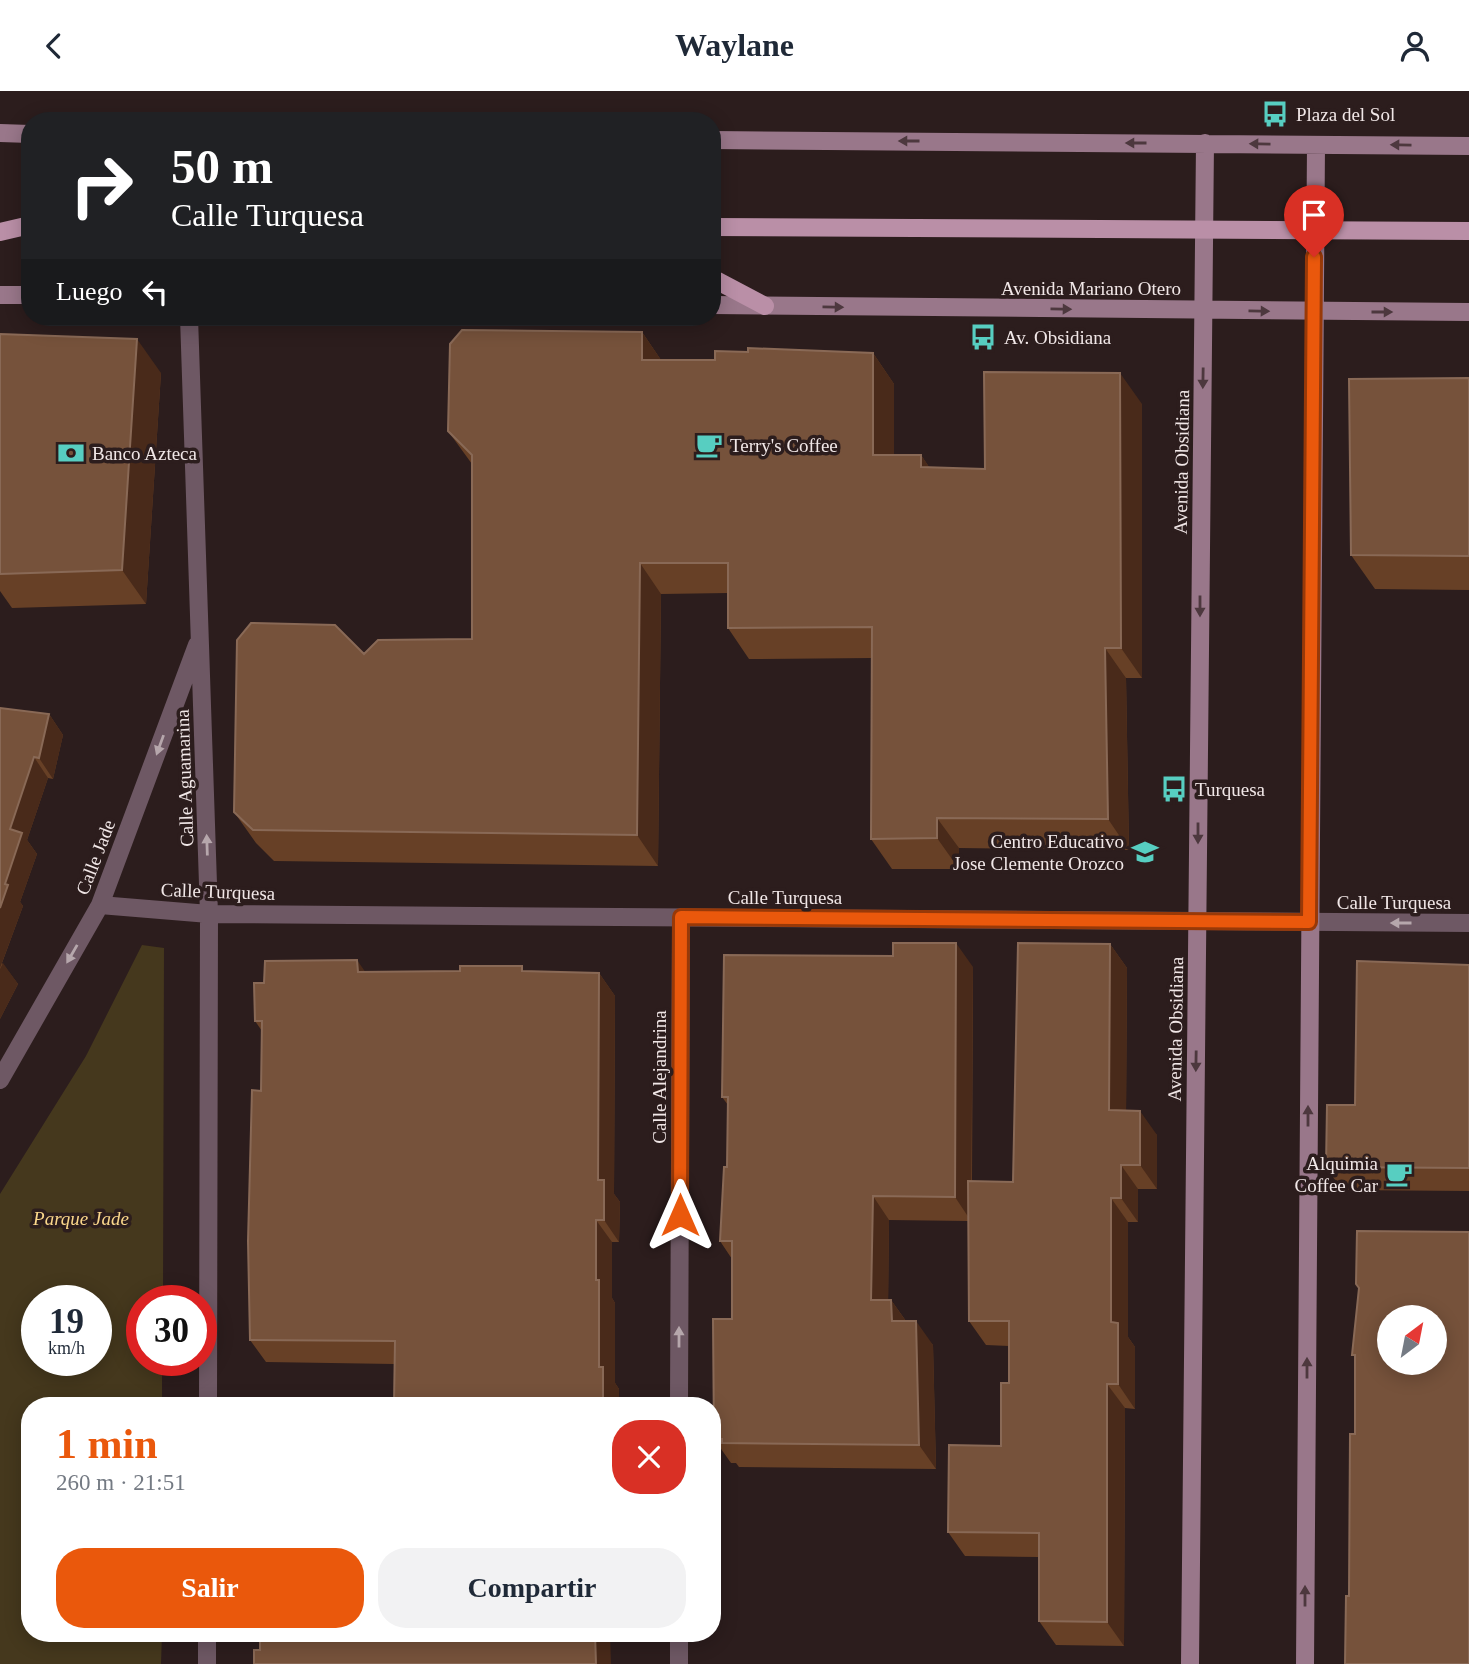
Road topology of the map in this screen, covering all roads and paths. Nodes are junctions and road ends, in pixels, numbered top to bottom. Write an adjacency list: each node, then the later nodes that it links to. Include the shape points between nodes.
1 (0, 133): 2 (street)
2 (21, 134)
3 (721, 139): 4 (street, one-way to 3)
4 (1205, 143): 5 (street, one-way to 4); 11 (street, Avenida Obsidiana)
5 (1316, 145): 6 (street, one-way to 5); 12 (street)
6 (1469, 146)
7 (0, 224): 8 (main road)
8 (21, 225)
9 (21, 227): 14 (main road)
10 (721, 227): 11 (main road)
11 (1204, 229): 12 (main road); 20 (street, Avenida Obsidiana)
12 (1315, 230): 13 (main road); 21 (street)
13 (1469, 231)
14 (0, 232)
15 (721, 283): 19 (main road)
16 (0, 295): 17 (street)
17 (21, 295)
18 (721, 305): 19 (street, Avenida Mariano Otero)
19 (765, 306): 20 (street, Avenida Mariano Otero, one-way to 20)
20 (1203, 310): 21 (street, Avenida Mariano Otero, one-way to 21); 28 (street, Avenida Obsidiana, one-way to 28)
21 (1314, 311): 22 (street, Avenida Mariano Otero, one-way to 22); 29 (street)
22 (1469, 312)
23 (189, 326): 24 (street, Calle Aguamarina)
24 (200, 635): 25 (street, Calle Jade, one-way to 25); 26 (street, Calle Aguamarina, one-way to 24)
25 (100, 905): 26 (street, Calle Turquesa); 31 (street, Calle Jade, one-way to 31)
26 (209, 914): 27 (street, Calle Turquesa); 32 (street, Calle Aguamarina)
27 (681, 917): 28 (street, Calle Turquesa); 33 (street, Calle Alejandrina, one-way to 27)
28 (1197, 921): 29 (street, Calle Turquesa); 38 (street, Avenida Obsidiana, one-way to 38)
29 (1309, 922): 30 (street, Calle Turquesa, one-way to 29); 39 (street, one-way to 29)
30 (1469, 923)
31 (0, 1080)
32 (208, 1397)
33 (679, 1397)
34 (207, 1642): 36 (street)
35 (679, 1642): 37 (street)
36 (207, 1664)
37 (679, 1664)
38 (1190, 1664)
39 (1305, 1664)

